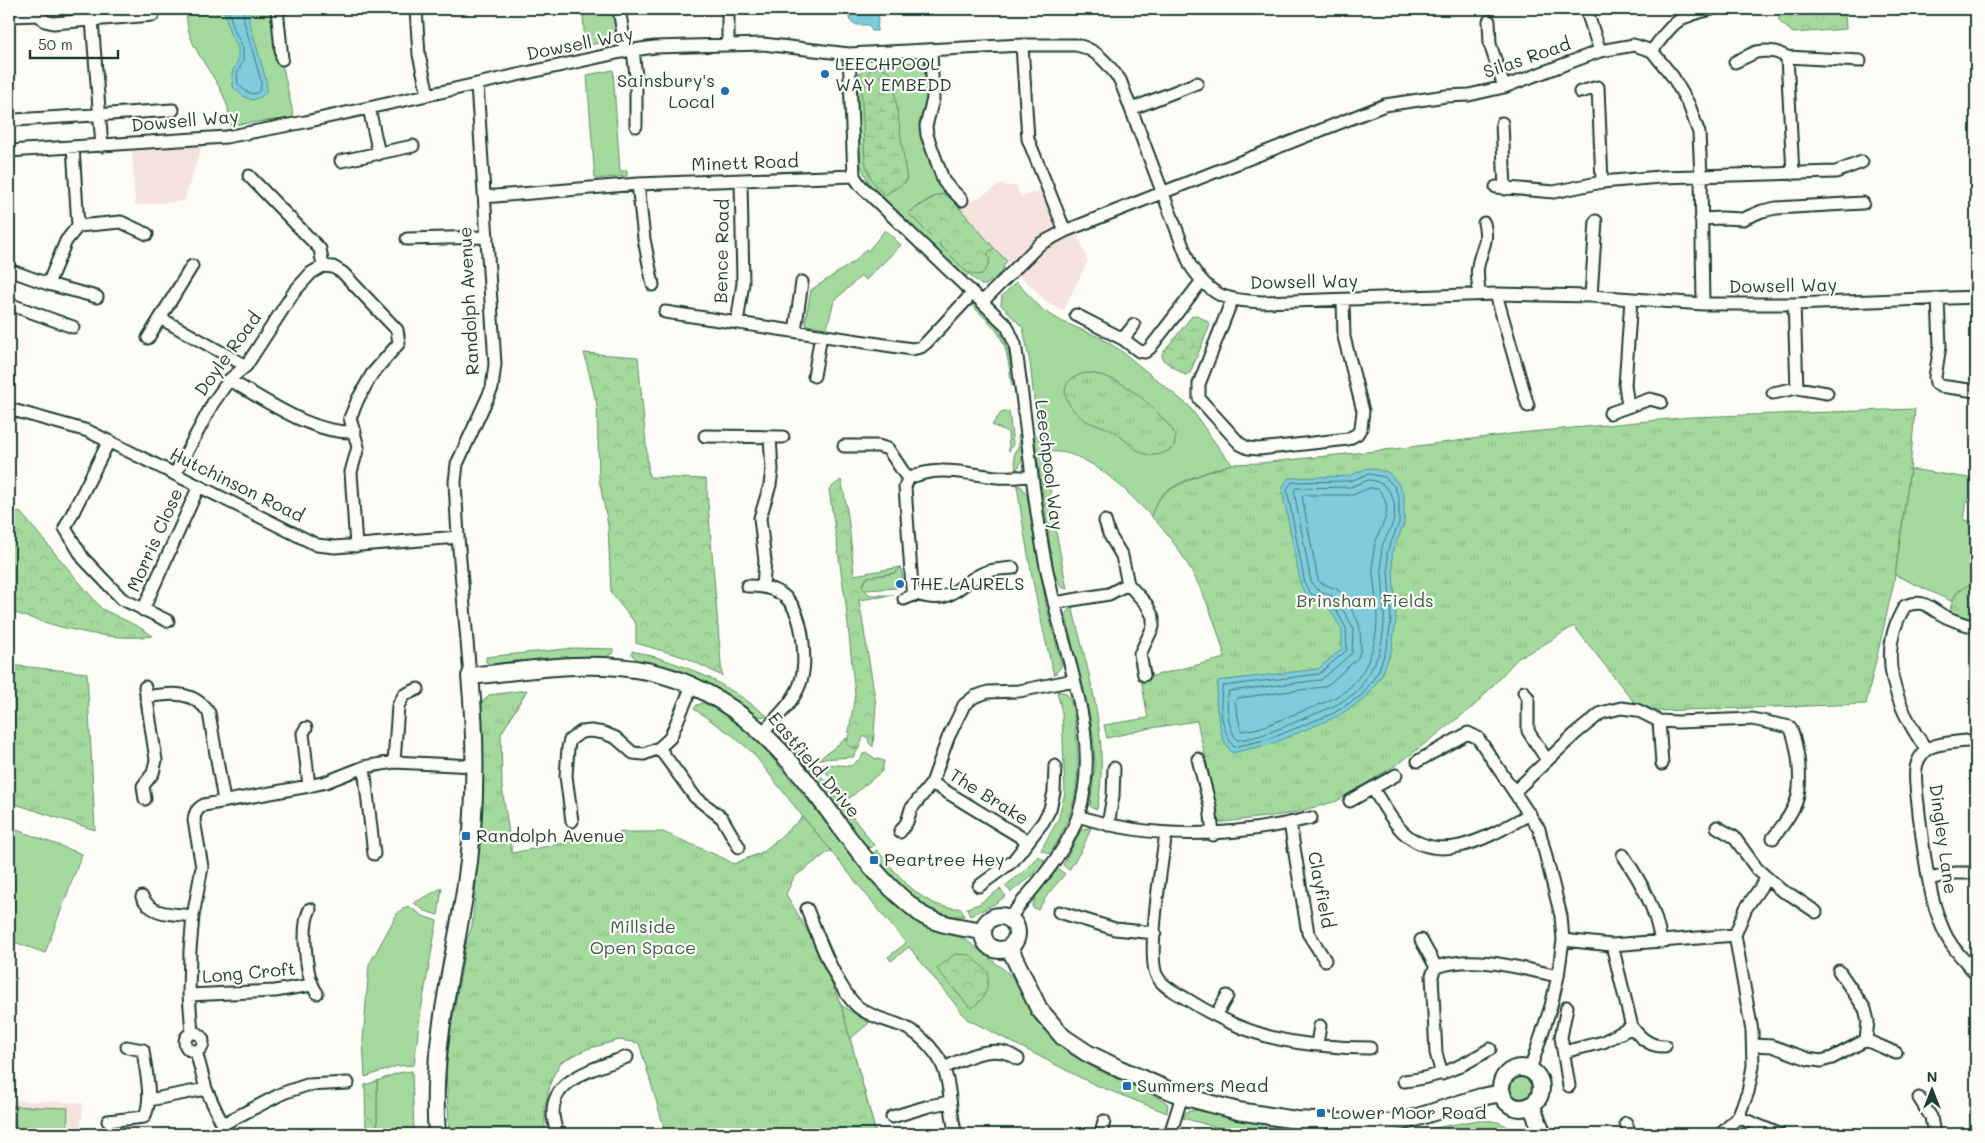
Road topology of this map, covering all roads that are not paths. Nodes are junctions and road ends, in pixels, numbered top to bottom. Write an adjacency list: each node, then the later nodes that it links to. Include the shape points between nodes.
1 (153, 9): 11 (street, via 153,15)
2 (277, 9): 21 (street)
3 (416, 9): 28 (street, via 419,55)
4 (619, 9): 15 (street)
5 (728, 9): 13 (street)
6 (1586, 9): 17 (street)
7 (1712, 9): 9 (street)
8 (39, 12): 10 (street); 11 (street, via 45,20 53,23)
9 (1688, 12): 18 (street, via 1670,26)
10 (9, 16)
11 (92, 20): 32 (street)
12 (1489, 20): 26 (street, via 1490,44)
13 (728, 44): 15 (street, Dowsell Way); 19 (street, Dowsell Way, via 764,44)
14 (1022, 45): 16 (street, Dowsell Way); 30 (street, Dowsell Way, via 1076,45 1096,53 1120,80); 58 (street, via 1028,139)
15 (630, 50): 25 (street, Dowsell Way); 35 (street, via 636,76)
16 (931, 50): 19 (street, Dowsell Way); 52 (street, via 932,100 927,136 944,182)
17 (1600, 51): 18 (street, Silas Road, via 1634,45); 26 (street, Silas Road)
18 (1652, 51): 46 (street, via 1673,77 1689,105 1699,133)
19 (849, 54): 45 (street)
20 (1787, 57): 22 (street, via 1766,51); 23 (street); 43 (street)
21 (282, 58)
22 (1735, 62)
23 (1860, 62)
24 (1197, 83): 30 (street)
25 (477, 84): 28 (street, Dowsell Way); 51 (street, Randolph Avenue)
26 (1504, 87): 50 (street, Silas Road, via 1470,95 1385,105)
27 (1580, 92): 48 (street, via 1598,87)
28 (428, 94): 29 (street, Dowsell Way)
29 (369, 108): 36 (street, Dowsell Way, via 226,137); 40 (street)
30 (1131, 109): 50 (street, Dowsell Way)
31 (173, 110): 32 (street)
32 (99, 115): 33 (street); 36 (street)
33 (15, 120)
34 (1502, 123): 48 (street, via 1501,188 1554,192)
35 (636, 126)
36 (102, 146): 38 (street, Dowsell Way)
37 (413, 146): 40 (street)
38 (73, 147): 39 (street, Dowsell Way); 57 (street)
39 (9, 152)
40 (379, 154): 41 (street)
41 (341, 161)
42 (1862, 162): 43 (street, via 1836,172)
43 (1793, 174): 46 (street)
44 (249, 176): 63 (street, via 320,249)
45 (854, 176): 47 (street, Minett Road); 69 (street, Leechpool Way)
46 (1701, 177): 48 (street); 54 (street)
47 (741, 180): 49 (street, Minett Road); 86 (street, Bence Road, via 743,283)
48 (1602, 182)
49 (638, 184): 51 (street, Minett Road); 68 (street, via 644,238)
50 (1163, 193): 58 (street, Silas Road); 66 (street, Dowsell Way, via 1190,265)
51 (484, 198): 60 (street, Randolph Avenue)
52 (962, 200)
53 (1863, 204): 54 (street, via 1776,208 1743,219)
54 (1701, 219): 80 (street)
55 (1596, 221): 72 (street)
56 (1484, 223): 70 (street, via 1487,234 1477,267)
57 (78, 226): 59 (street, via 121,222); 67 (street, via 66,240)
58 (1065, 231): 79 (street, Silas Road, via 1040,244)
59 (147, 234)
60 (487, 237): 61 (street); 116 (street, Randolph Avenue, via 495,364 492,388 457,464)
61 (407, 239)
62 (192, 266): 85 (street)
63 (323, 266): 93 (street, Doyle Road, via 311,273 294,292); 105 (street, via 343,273 397,330 399,343 372,374 358,399 350,418)
64 (9, 270): 67 (street)
65 (802, 282): 89 (street)
66 (1201, 282): 77 (street, Dowsell Way); 92 (street, via 1145,352)
67 (48, 284): 73 (street)
68 (654, 285)
69 (972, 294): 79 (street, Leechpool Way); 90 (street, via 921,348)
70 (1479, 294): 71 (street, Dowsell Way); 78 (street, Dowsell Way)
71 (1496, 294): 72 (street, Dowsell Way); 102 (street)
72 (1591, 296): 75 (street, Dowsell Way)
73 (97, 297)
74 (1976, 297): 76 (street, Dowsell Way)
75 (1631, 299): 80 (street, Dowsell Way); 101 (street, via 1625,385)
76 (1938, 299): 81 (street, Dowsell Way); 97 (street, via 1940,346 1936,383)
77 (1232, 300): 78 (street, Dowsell Way); 78 (street, via 1199,384 1199,398 1240,444 1259,449 1348,439 1361,428 1363,411 1344,337)
78 (1342, 300)
79 (982, 302): 112 (street, Leechpool Way, via 1007,326 1015,344)
80 (1703, 304): 81 (street, Dowsell Way)
81 (1794, 304): 96 (street)
82 (9, 305): 88 (street)
83 (665, 312): 86 (street)
84 (1076, 314): 92 (street)
85 (160, 318): 91 (street); 93 (street)
86 (737, 323): 89 (street)
87 (1134, 325): 92 (street)
88 (73, 327)
89 (795, 332): 90 (street)
90 (821, 335): 94 (street)
91 (148, 338)
92 (1123, 339)
93 (246, 366): 95 (street, Doyle Road)
94 (814, 376)
95 (229, 380): 105 (street, via 305,422 340,433); 111 (street, Doyle Road)
96 (1797, 388): 98 (street); 99 (street)
97 (1976, 391)
98 (1773, 393)
99 (1827, 393)
100 (1661, 402): 101 (street, via 1650,399)
101 (1628, 405): 104 (street)
102 (1528, 406)
103 (9, 409): 109 (street, Hutchinson Road, via 73,426)
104 (1610, 413)
105 (354, 432): 117 (street, via 358,447 351,472)
106 (705, 436): 107 (street)
107 (770, 437): 108 (street); 120 (street, via 772,470 760,518 765,547)
108 (782, 438)
109 (110, 441): 111 (street, Hutchinson Road); 125 (street, via 66,528 84,558 116,593)
110 (844, 446): 113 (street, via 888,449)
111 (175, 474): 114 (street, Hutchinson Road)
112 (1032, 476): 113 (street, via 997,477 940,470); 124 (street, Leechpool Way)
113 (908, 479): 122 (street, via 908,537 912,587)
114 (199, 486): 117 (street, Hutchinson Road, via 317,545); 125 (street, Morris Close)
115 (1105, 522): 119 (street, via 1122,556)
116 (458, 537): 117 (street, Hutchinson Road); 129 (street, Randolph Avenue)
117 (356, 546)
118 (1013, 568): 122 (street, via 988,571 943,598 930,599)
119 (1128, 584): 124 (street, via 1109,594); 128 (street, via 1153,617 1153,627 1140,654)
120 (763, 585): 121 (street); 136 (street, via 787,598 794,607 801,623 804,662 800,685 793,698)
121 (747, 586)
122 (916, 594): 123 (street)
123 (904, 599)
124 (1054, 604): 130 (street, Leechpool Way)
125 (143, 610): 126 (street)
126 (168, 621)
127 (1976, 627): 139 (street, via 1921,603 1906,606 1900,615 1889,654 1891,677 1911,728)
128 (1144, 675)
129 (470, 676): 131 (street, Eastfield Drive, via 593,665 620,666 649,671); 145 (street, Randolph Avenue)
130 (1074, 680): 150 (street, The Brake, via 1019,691 988,692 974,697 964,705 957,718); 158 (street, Leechpool Way, via 1084,723 1086,763)
131 (692, 686): 136 (street, Eastfield Drive, via 722,701); 138 (street, via 670,738)
132 (418, 689): 143 (street, via 404,695 398,706)
133 (1524, 692): 141 (street, via 1528,698 1528,731)
134 (1659, 721): 141 (street, via 1637,710 1621,708 1601,713); 144 (street); 167 (street, via 1752,719 1790,727 1801,779 1800,791 1791,815)
135 (306, 728): 151 (street, via 303,733)
136 (762, 732): 183 (street, Eastfield Drive, via 892,890 924,916 948,925)
137 (1976, 740): 139 (street)
138 (659, 748): 160 (street, via 644,754 633,753 616,738 591,731 581,732 570,740 566,776); 169 (street, via 695,796 722,818)
139 (1926, 749): 174 (street, Dingley Lane, via 1916,767)
140 (1198, 759): 166 (street, via 1210,806)
141 (1547, 760): 153 (street)
142 (1418, 761): 153 (street, via 1468,733 1478,738)
143 (394, 762): 145 (street, Long Croft); 147 (street, Long Croft)
144 (1662, 764)
145 (474, 766): 231 (street, Randolph Avenue, via 468,867 436,1067)
146 (1055, 766): 168 (street, The Brake, via 1050,809)
147 (364, 767): 151 (street, Long Croft); 170 (street)
148 (1114, 768): 162 (street)
149 (1396, 775): 152 (street)
150 (932, 783): 164 (street, The Brake, via 911,809); 168 (street, The Brake)
151 (309, 786): 155 (street, Long Croft)
152 (1373, 789): 156 (street); 157 (street, via 1401,830 1412,840 1428,846 1446,848 1473,843)
153 (1514, 792): 157 (street)
154 (145, 799): 155 (street, via 143,786 153,773 156,760 146,692 180,693 203,705 209,713)
155 (224, 801): 181 (street, Long Croft, via 204,805 195,812 202,867)
156 (1350, 801)
157 (1530, 814): 187 (street, via 1539,828 1551,872)
158 (1078, 816): 162 (street); 182 (street, Leechpool Way, via 1054,862)
159 (1311, 818): 161 (street)
160 (572, 821)
161 (1290, 823): 166 (street); 191 (street, Clayfield, via 1308,933)
162 (1108, 825): 165 (street)
163 (1716, 827): 173 (street, via 1734,837)
164 (900, 832)
165 (1166, 833): 166 (street); 184 (street)
166 (1213, 834)
167 (1773, 838)
168 (1027, 841): 175 (street, The Brake, via 1013,861)
169 (739, 847)
170 (374, 854)
171 (1623, 855): 188 (street, via 1651,902)
172 (1976, 873): 174 (street, via 1955,873)
173 (1767, 878): 180 (street, via 1782,892); 185 (street, via 1746,908)
174 (1929, 879): 194 (street, Dingley Lane, via 1943,929 1956,953)
175 (979, 886)
176 (142, 897): 181 (street, via 154,911)
177 (310, 909): 196 (street, Long Croft, via 305,918 304,934 314,989)
178 (807, 909): 213 (street, via 840,982 854,1004 870,1015 910,1030 936,1054)
179 (1059, 912): 184 (street, via 1115,929)
180 (1816, 912)
181 (193, 916): 196 (street, Long Croft)
182 (1009, 918): 183 (street, via 992,917); 190 (street, via 1017,933)
183 (982, 931): 190 (street, via 991,948 1003,950)
184 (1155, 933): 199 (street, via 1156,974 1165,986)
185 (1735, 936): 188 (street); 204 (street)
186 (1420, 940): 192 (street)
187 (1563, 940): 189 (street); 195 (street)
188 (1661, 942): 189 (street)
189 (1612, 945): 201 (street)
190 (1009, 947): 221 (street, via 1039,1009 1063,1037 1103,1061)
191 (1325, 960)
192 (1436, 967): 195 (street, via 1478,962); 215 (street, via 1432,985 1436,1053)
193 (1839, 970): 202 (street, via 1865,1009 1868,1021)
194 (1976, 975)
195 (1558, 976): 214 (street)
196 (189, 995): 219 (street, Long Croft, via 192,1034 186,1037 185,1044 189,1050 196,1051)
197 (1227, 996): 199 (street)
198 (1567, 1007): 209 (street, via 1561,1037)
199 (1216, 1015): 203 (street, via 1257,1034)
200 (1320, 1026): 203 (street)
201 (1632, 1027): 205 (street, via 1649,1042); 209 (street, via 1603,1042)
202 (1866, 1040): 204 (street, via 1821,1061 1772,1046); 210 (street)
203 (1317, 1044): 207 (street)
204 (1753, 1045): 227 (street, via 1748,1092)
205 (1665, 1046)
206 (127, 1047): 223 (street, via 143,1050)
207 (1370, 1048)
208 (1490, 1049): 215 (street)
209 (1564, 1052): 218 (street)
210 (1896, 1053)
211 (628, 1057): 232 (street, via 578,1075 564,1085 553,1111)
212 (1018, 1059): 213 (street, via 1003,1052 990,1052)
213 (944, 1068): 224 (street)
214 (1530, 1070): 220 (street, via 1509,1072 1501,1085); 225 (street, via 1536,1074 1541,1087 1537,1101)
215 (1442, 1074): 216 (street)
216 (1404, 1081)
217 (348, 1083): 230 (street, Long Croft, via 307,1085 283,1094)
218 (1569, 1086)
219 (206, 1089): 223 (street); 230 (street, Long Croft)
220 (1502, 1093): 221 (street, via 1405,1121 1380,1124 1296,1120 1238,1111); 225 (street, via 1510,1105 1524,1108)
221 (1182, 1096): 235 (street)
222 (1919, 1098): 239 (street, via 1931,1118)
223 (149, 1100): 228 (street, via 144,1117)
224 (949, 1102): 226 (street); 233 (street)
225 (1531, 1105): 236 (street)
226 (892, 1117)
227 (1738, 1117): 237 (street); 238 (street)
228 (108, 1121)
229 (1104, 1121): 234 (street)
230 (225, 1129)
231 (437, 1134)
232 (558, 1134)
233 (956, 1134)
234 (1100, 1134)
235 (1170, 1134)
236 (1543, 1134)
237 (1721, 1134)
238 (1778, 1134)
239 (1934, 1134)

